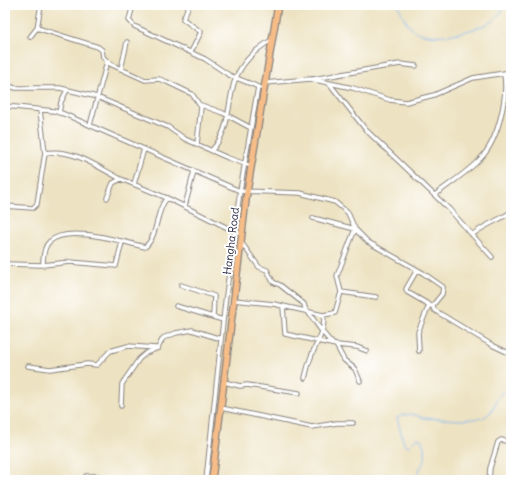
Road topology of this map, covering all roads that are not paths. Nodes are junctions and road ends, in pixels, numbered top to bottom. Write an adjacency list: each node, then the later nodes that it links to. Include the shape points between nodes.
1 (42, 5): 5 (street)
2 (133, 5): 9 (street, via 129,20 131,24)
3 (189, 5): 9 (street, via 183,19 200,30 201,34)
4 (278, 7): 7 (highway, Hangha Road)
5 (37, 28): 6 (street); 10 (street, via 98,47)
6 (30, 38)
7 (274, 39): 15 (street, via 259,48); 19 (highway, Hangha Road)
8 (126, 42): 12 (street)
9 (191, 52): 15 (street)
10 (107, 62): 12 (street); 21 (street)
11 (416, 66): 16 (street, via 400,64)
12 (121, 68): 22 (street, via 147,80 167,82 192,94)
13 (511, 72): 14 (street)
14 (504, 74): 18 (street, via 473,78 434,95 406,102); 39 (street, via 503,106 488,148 480,159)
15 (236, 78): 19 (street); 26 (street)
16 (310, 79): 18 (street); 19 (street)
17 (5, 84): 20 (street, via 15,88)
18 (329, 84): 39 (street, via 366,130)
19 (263, 86): 28 (street); 33 (highway, Hangha Road)
20 (67, 90): 21 (street); 25 (street)
21 (97, 98): 27 (street); 29 (street, via 168,127)
22 (201, 105): 26 (street); 29 (street)
23 (5, 106): 24 (street)
24 (40, 110): 25 (street); 32 (street)
25 (59, 113): 27 (street)
26 (228, 116): 28 (street); 31 (street, via 220,141)
27 (90, 125): 30 (street)
28 (251, 128): 33 (street)
29 (197, 144): 31 (street)
30 (144, 149): 34 (street); 36 (street)
31 (212, 150): 33 (street)
32 (45, 153): 35 (street, via 55,151 74,155); 42 (street, via 36,207)
33 (248, 165): 37 (street); 38 (highway, Hangha Road)
34 (194, 171): 37 (street); 43 (street)
35 (121, 179): 36 (street); 40 (street, via 113,183)
36 (134, 184): 41 (street)
37 (240, 191): 38 (street); 47 (street)
38 (247, 192): 46 (street, via 300,192 335,202 348,213); 48 (highway, Hangha Road)
39 (435, 195): 49 (street)
40 (107, 198)
41 (167, 198): 43 (street); 50 (street, via 145,247)
42 (5, 206)
43 (185, 206): 47 (street)
44 (511, 212): 49 (street, via 479,228)
45 (313, 218): 46 (street)
46 (355, 230): 55 (street, via 368,242); 57 (street, via 337,276)
47 (236, 232): 48 (street); 67 (street)
48 (242, 235): 51 (highway, Hangha Road)
49 (472, 235): 52 (street)
50 (122, 242): 54 (street, via 116,266 70,262); 54 (street, via 94,235 60,236 47,245)
51 (241, 242): 59 (highway, Hangha Road); 64 (street, via 259,267 267,270 273,282 301,302)
52 (492, 257)
53 (5, 264): 54 (street)
54 (42, 265)
55 (417, 270): 60 (street, via 406,289); 63 (street, via 442,287 442,294)
56 (181, 285): 66 (street, via 214,296)
57 (341, 292): 58 (street); 65 (street, via 335,313)
58 (376, 297)
59 (233, 300): 62 (street); 79 (highway, Hangha Road)
60 (429, 305): 63 (street); 74 (street, via 418,332)
61 (176, 306): 66 (street)
62 (283, 306): 64 (street); 70 (street, via 285,334)
63 (433, 307): 75 (street, via 492,345)
64 (308, 312): 65 (street); 68 (street)
65 (323, 316): 68 (street)
66 (213, 317): 67 (street)
67 (223, 320): 69 (street)
68 (322, 328): 70 (street); 71 (street, via 326,338)
69 (221, 339): 72 (street, via 186,330 163,338); 89 (street)
70 (319, 342): 71 (street); 77 (street, via 311,357)
71 (335, 344): 73 (street); 78 (street, via 344,360 355,369)
72 (157, 348): 76 (street, via 128,346 110,351 97,365 50,369); 81 (street, via 139,359 122,384)
73 (367, 351)
74 (419, 351)
75 (511, 354)
76 (28, 366)
77 (305, 378)
78 (360, 381)
79 (224, 382): 80 (street); 82 (highway, Hangha Road)
80 (299, 393)
81 (121, 406)
82 (221, 408): 83 (street, via 312,427); 90 (highway, Hangha Road)
83 (353, 423)
84 (511, 442): 91 (street, via 498,442)
85 (86, 476): 86 (street, via 114,480)
86 (146, 480)
87 (157, 480): 88 (street)
88 (188, 480)
89 (206, 480)
90 (212, 480)
91 (489, 480)

